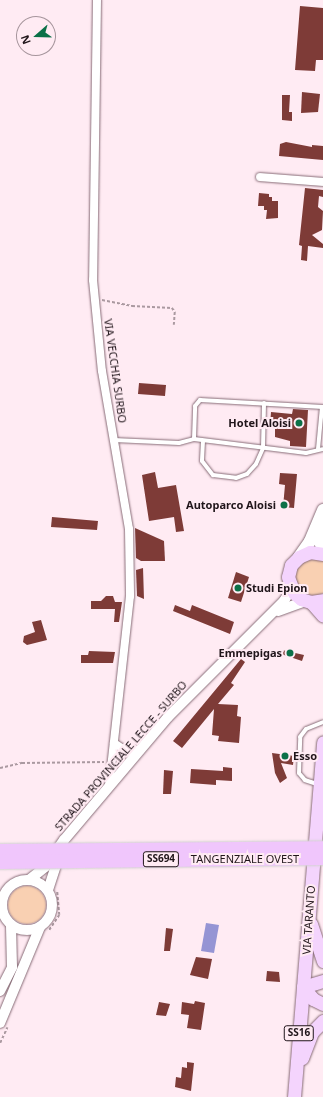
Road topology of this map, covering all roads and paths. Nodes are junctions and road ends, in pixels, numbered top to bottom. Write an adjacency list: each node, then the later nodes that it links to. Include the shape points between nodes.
1 (97, 0): 4 (street, VIA VECCHIA SURBO, via 94,57)
2 (260, 177): 3 (street)
3 (323, 182)
4 (94, 299): 5 (path, via 132,306 172,308 175,312); 9 (street, VIA VECCHIA SURBO)
5 (174, 325)
6 (264, 403): 7 (lane); 8 (lane, via 200,400 195,406); 11 (lane)
7 (322, 407): 12 (lane)
8 (194, 439): 9 (lane, via 180,443); 10 (lane)
9 (114, 440): 24 (street, VIA VECCHIA SURBO, via 129,529 130,596)
10 (203, 441): 11 (lane); 11 (lane, via 202,461 212,475 230,477 247,474 256,464)
11 (263, 448): 12 (lane, via 306,453)
12 (318, 449): 13 (lane)
13 (323, 449)
14 (322, 512): 15 (main road, via 319,539); 17 (main road, via 310,541)
15 (323, 550)
16 (323, 554): 17 (main road, via 310,552)
17 (298, 557): 18 (main road, via 289,570)
18 (289, 583): 19 (main road, via 294,593); 20 (street, STRADA PROVINCIALE LECCE - SURBO, via 287,597)
19 (313, 601): 20 (street, STRADA PROVINCIALE LECCE - SURBO, via 286,607); 21 (main road)
20 (269, 616): 25 (street, STRADA PROVINCIALE LECCE - SURBO, via 192,690)
21 (323, 616)
22 (323, 722): 28 (lane, via 306,729 300,737 299,773 305,780)
23 (323, 742): 28 (main road, VIA TARANTO / SS16)
24 (114, 743): 25 (street, via 128,752); 26 (street, VIA VECCHIA SURBO)
25 (140, 749): 29 (street, STRADA PROVINCIALE LECCE - SURBO)
26 (112, 762): 27 (path, via 38,762); 29 (street, VIA VECCHIA SURBO)
27 (0, 768)
28 (319, 785): 38 (main road, VIA TARANTO / SS16)
29 (109, 786): 30 (street, STRADA PROVINCIALE LECCE - SURBO)
30 (64, 840): 35 (street, STRADA PROVINCIALE LECCE - SURBO, via 45,867); 36 (street)
31 (323, 848): 32 (highway, TANGENZIALE OVEST / SS694, bridge)
32 (0, 851)
33 (323, 858): 34 (highway, TANGENZIALE OVEST / SS694, bridge)
34 (0, 862)
35 (29, 880): 36 (street); 37 (street, via 15,883)
36 (52, 890): 40 (street, via 52,906); 40 (path, via 59,915 55,924)
37 (3, 895): 39 (street)
38 (309, 914): 41 (main road); 43 (main road, VIA TARANTO / SS16)
39 (6, 920): 40 (street, via 25,930); 44 (street, via 12,967)
40 (42, 931): 48 (street)
41 (323, 961)
42 (323, 981): 43 (main road)
43 (303, 987): 45 (main road, via 313,999); 50 (main road, VIA TARANTO / SS16)
44 (0, 991)
45 (323, 1004)
46 (11, 1021): 49 (path)
47 (323, 1021): 50 (main road, via 309,1038)
48 (0, 1022)
49 (0, 1042)
50 (295, 1079): 51 (main road, VIA TARANTO / SS16)
51 (294, 1097)

